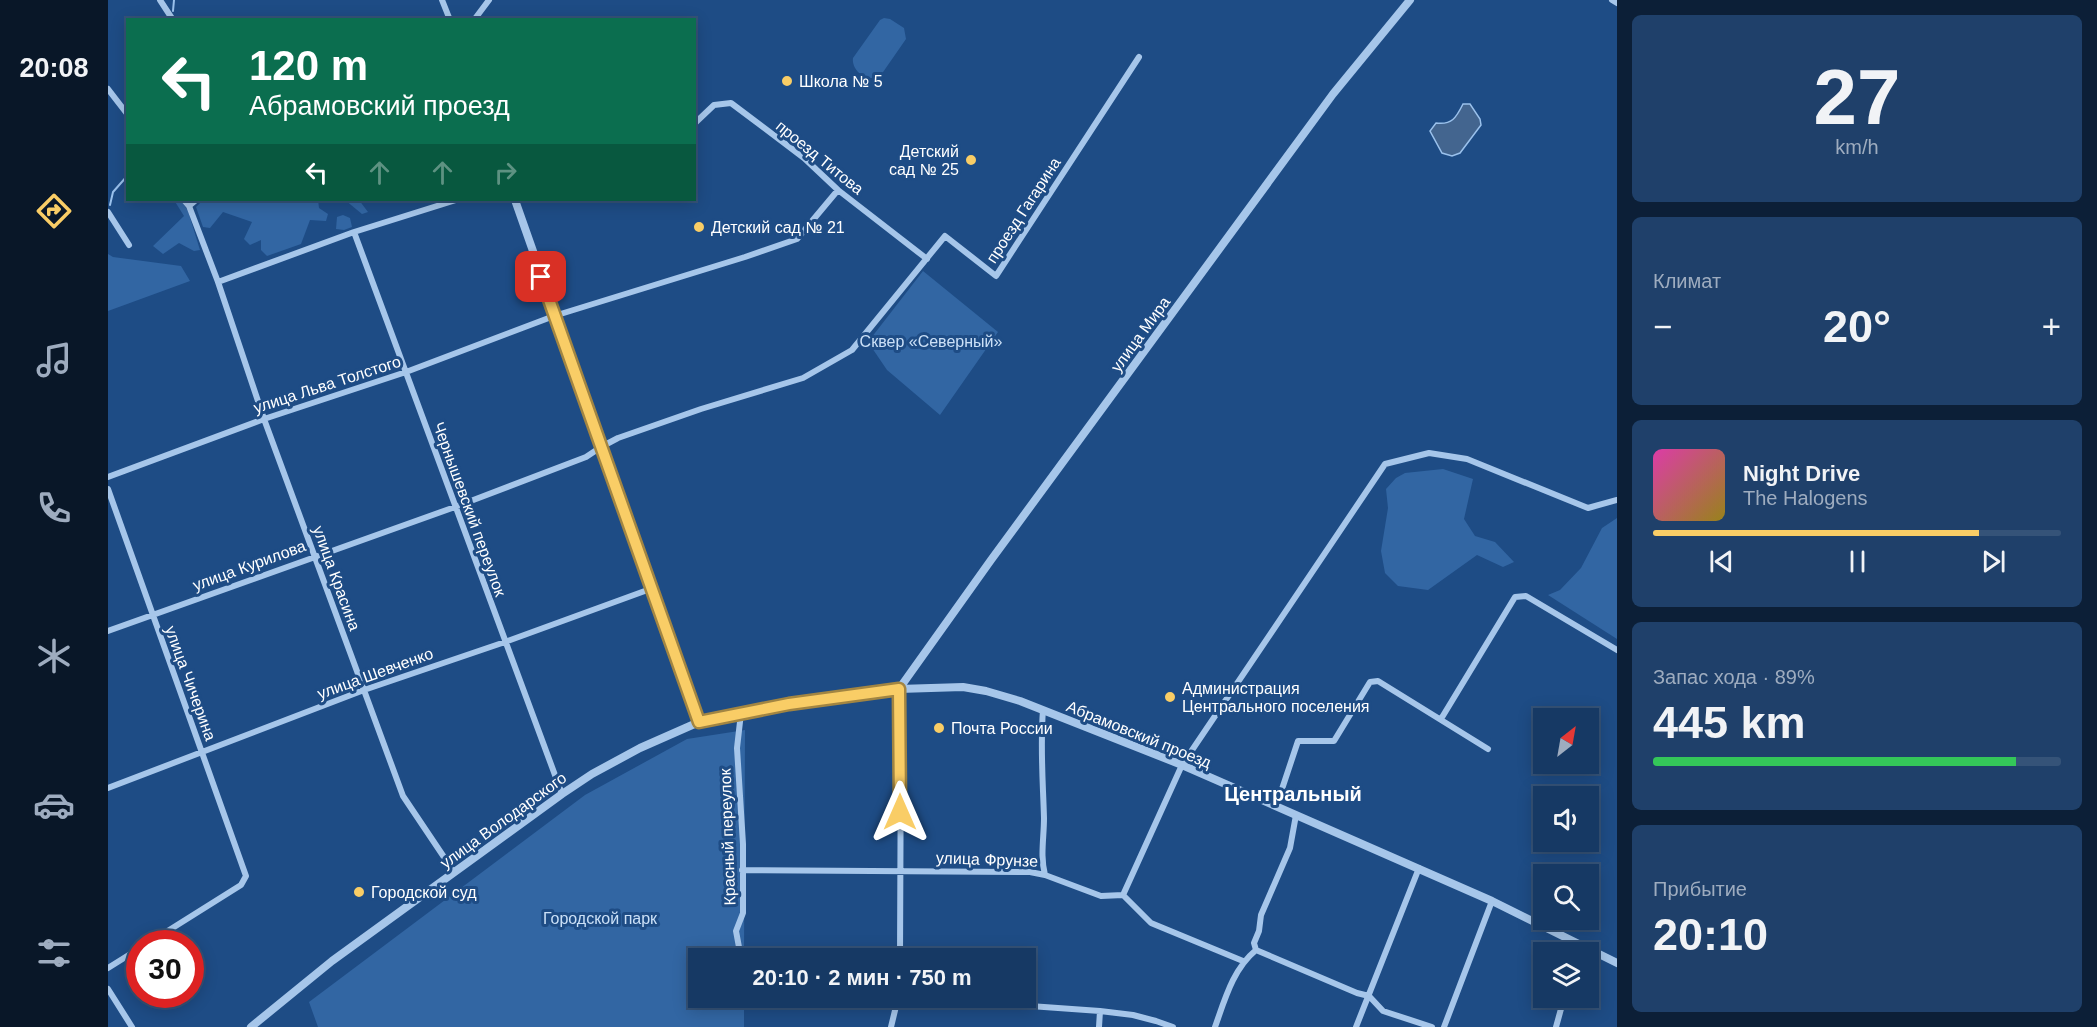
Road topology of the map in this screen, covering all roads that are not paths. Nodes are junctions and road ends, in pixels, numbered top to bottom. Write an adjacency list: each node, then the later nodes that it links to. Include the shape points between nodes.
1 (160, 0): 7 (street)
2 (442, 0): 8 (street)
3 (489, 0): 9 (street)
4 (1410, 0): 39 (street, улица Мира, via 1333,94)
5 (1612, 0): 6 (street)
6 (1617, 3)
7 (173, 18)
8 (449, 18)
9 (476, 18)
10 (1139, 57): 23 (street, проезд Гагарина, via 996,276 945,236)
11 (108, 88): 12 (street)
12 (126, 112)
13 (696, 122): 14 (street, проезд Титова, via 714,105 731,103 804,158)
14 (838, 190): 23 (street, проезд Титова); 25 (street, улица Льва Толстого, via 797,239)
15 (185, 201): 19 (street, улица Красина)
16 (195, 201): 19 (street)
17 (453, 201): 21 (street)
18 (515, 201): 25 (street)
19 (189, 206): 24 (street, улица Красина)
20 (108, 212): 22 (street)
21 (354, 232): 24 (street); 26 (street, Чернышевский переулок)
22 (129, 245)
23 (927, 259): 28 (street, проезд Гагарина, via 852,350 803,378 701,409)
24 (218, 282): 27 (street, улица Красина)
25 (554, 316): 26 (street, улица Льва Толстого); 28 (street)
26 (406, 372): 27 (street, улица Льва Толстого); 32 (street, Чернышевский переулок)
27 (264, 418): 29 (street, улица Льва Толстого); 33 (street, улица Красина)
28 (601, 447): 32 (street, улица Курилова, via 586,457); 34 (street)
29 (108, 477)
30 (108, 489): 35 (street, улица Чичерина)
31 (1617, 500): 47 (street, via 1588,508 1467,459 1429,453 1385,464)
32 (455, 507): 33 (street, улица Курилова); 37 (street, Чернышевский переулок)
33 (315, 555): 35 (street, улица Курилова); 40 (street, улица Красина)
34 (653, 588): 37 (street, улица Шевченко); 44 (street)
35 (152, 614): 36 (street, улица Курилова); 46 (street, улица Чичерина)
36 (108, 631)
37 (505, 642): 40 (street, улица Шевченко); 49 (street, Чернышевский переулок)
38 (1617, 650): 43 (street, via 1526,596 1515,597)
39 (899, 689): 41 (street, Абрамовский проезд, via 963,687); 42 (street, Абрамовский проезд); 54 (street)
40 (364, 690): 46 (street, улица Шевченко); 55 (street, улица Красина, via 403,796)
41 (1043, 710): 47 (street, Абрамовский проезд); 56 (street, via 1041,861)
42 (741, 713): 44 (street, Абрамовский проезд); 53 (street, Красный переулок, via 737,748)
43 (1441, 719): 45 (street); 50 (street, via 1378,681 1370,682 1334,741 1298,741)
44 (699, 722): 49 (street, улица Володарского, via 640,747)
45 (1488, 749)
46 (201, 751): 48 (street, улица Шевченко); 59 (street, улица Чичерина, via 246,876 241,885)
47 (1182, 765): 50 (street, Абрамовский проезд); 57 (street)
48 (108, 788)
49 (562, 794): 55 (street, улица Володарского)
50 (1276, 807): 51 (street, Абрамовский проезд)
51 (1296, 815): 52 (street, Абрамовский проезд); 63 (street, via 1290,848 1261,915)
52 (1419, 868): 58 (street, Абрамовский проезд); 70 (street)
53 (742, 870): 54 (street, улица Фрунзе); 61 (street, Красный переулок, via 743,913 736,931)
54 (900, 870): 56 (street, улица Фрунзе); 62 (street)
55 (454, 872): 76 (street, улица Володарского, via 332,961)
56 (1045, 874): 57 (street, улица Фрунзе, via 1101,896)
57 (1123, 895): 66 (street, via 1151,923)
58 (1492, 901): 60 (street, Абрамовский проезд); 83 (street)
59 (169, 930)
60 (1574, 942)
61 (739, 948)
62 (900, 948)
63 (1256, 950): 66 (street); 70 (street)
64 (1599, 954): 67 (street, Абрамовский проезд)
65 (126, 957): 68 (street)
66 (1244, 961): 80 (street)
67 (1617, 963)
68 (108, 968)
69 (108, 989): 75 (street)
70 (1369, 996): 81 (street); 82 (street, via 1383,1011)
71 (1036, 1006): 74 (street)
72 (896, 1008): 77 (street)
73 (1561, 1008): 84 (street)
74 (1100, 1011): 78 (street); 79 (street, via 1133,1015)
75 (132, 1027)
76 (251, 1027)
77 (891, 1027)
78 (1099, 1027)
79 (1173, 1027)
80 (1215, 1027)
81 (1356, 1027)
82 (1432, 1027)
83 (1444, 1027)
84 (1556, 1027)

